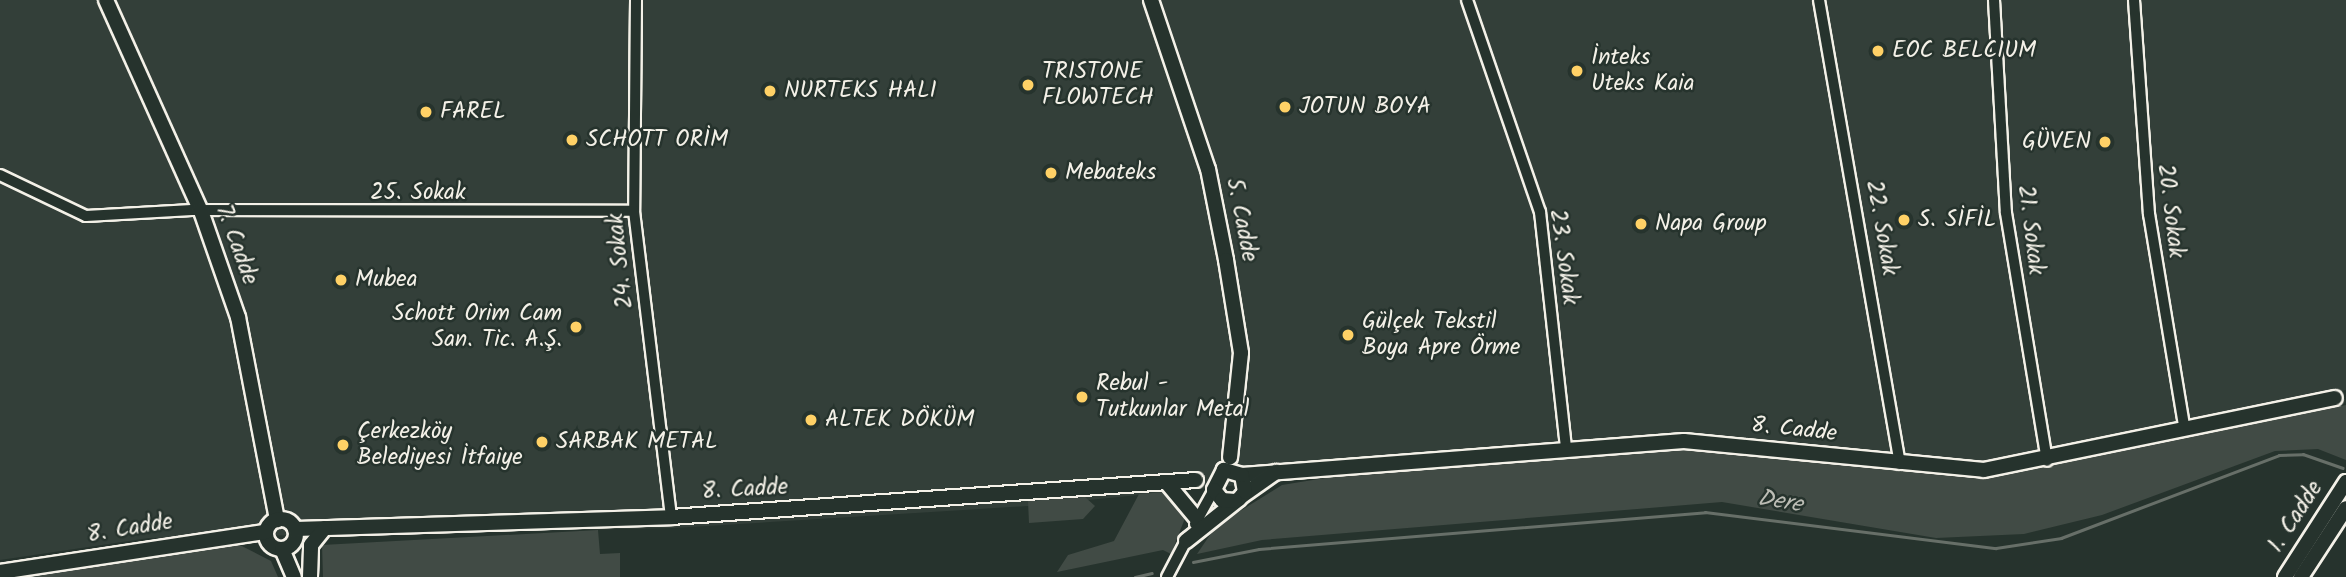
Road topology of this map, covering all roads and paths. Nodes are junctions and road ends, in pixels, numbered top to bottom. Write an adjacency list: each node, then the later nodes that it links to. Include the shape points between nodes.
1 (106, 0): 9 (street, 7. Cadde)
2 (636, 0): 10 (street, 24. Sokak)
3 (1151, 0): 17 (street, 5. Cadde, via 1208,169 1241,353)
4 (1467, 0): 13 (street, 23. Sokak, via 1540,212)
5 (1819, 0): 15 (street, 22. Sokak)
6 (1994, 0): 14 (street, 21. Sokak, via 2007,213)
7 (2134, 0): 12 (street, 20. Sokak, via 2149,214)
8 (0, 175): 9 (street, 25. Sokak, via 86,216)
9 (201, 211): 10 (street, 25. Sokak); 24 (street, 7. Cadde, via 238,317)
10 (634, 211): 22 (street, 24. Sokak)
11 (2342, 398): 12 (street, 8. Cadde)
12 (2183, 426): 14 (street, 8. Cadde)
13 (1566, 446): 15 (street, 8. Cadde, via 1684,441); 16 (street, 8. Cadde)
14 (2047, 462): 15 (street, 8. Cadde, via 1984,470)
15 (1899, 464)
16 (1276, 472): 17 (street, 8. Cadde); 20 (street)
17 (1226, 473): 18 (street, 8. Cadde); 20 (street, 5. Cadde); 20 (street, via 1222,500); 23 (street)
18 (1167, 483): 22 (street, 8. Cadde); 23 (street)
19 (2344, 485): 35 (street, 1. Cadde)
20 (1239, 498): 28 (street)
21 (2346, 508): 36 (street, 1. Cadde)
22 (671, 517): 25 (street, 8. Cadde)
23 (1197, 519): 28 (street)
24 (277, 520): 26 (street); 27 (street)
25 (326, 528): 26 (street, 8. Cadde); 33 (street, via 311,545)
26 (295, 529): 29 (street)
27 (267, 531): 29 (street, via 269,542); 30 (street, 8. Cadde)
28 (1186, 541): 34 (street)
29 (287, 547): 31 (street); 32 (street)
30 (0, 572)
31 (294, 577)
32 (303, 577)
33 (310, 577)
34 (1167, 577)
35 (2285, 577)
36 (2301, 577)

